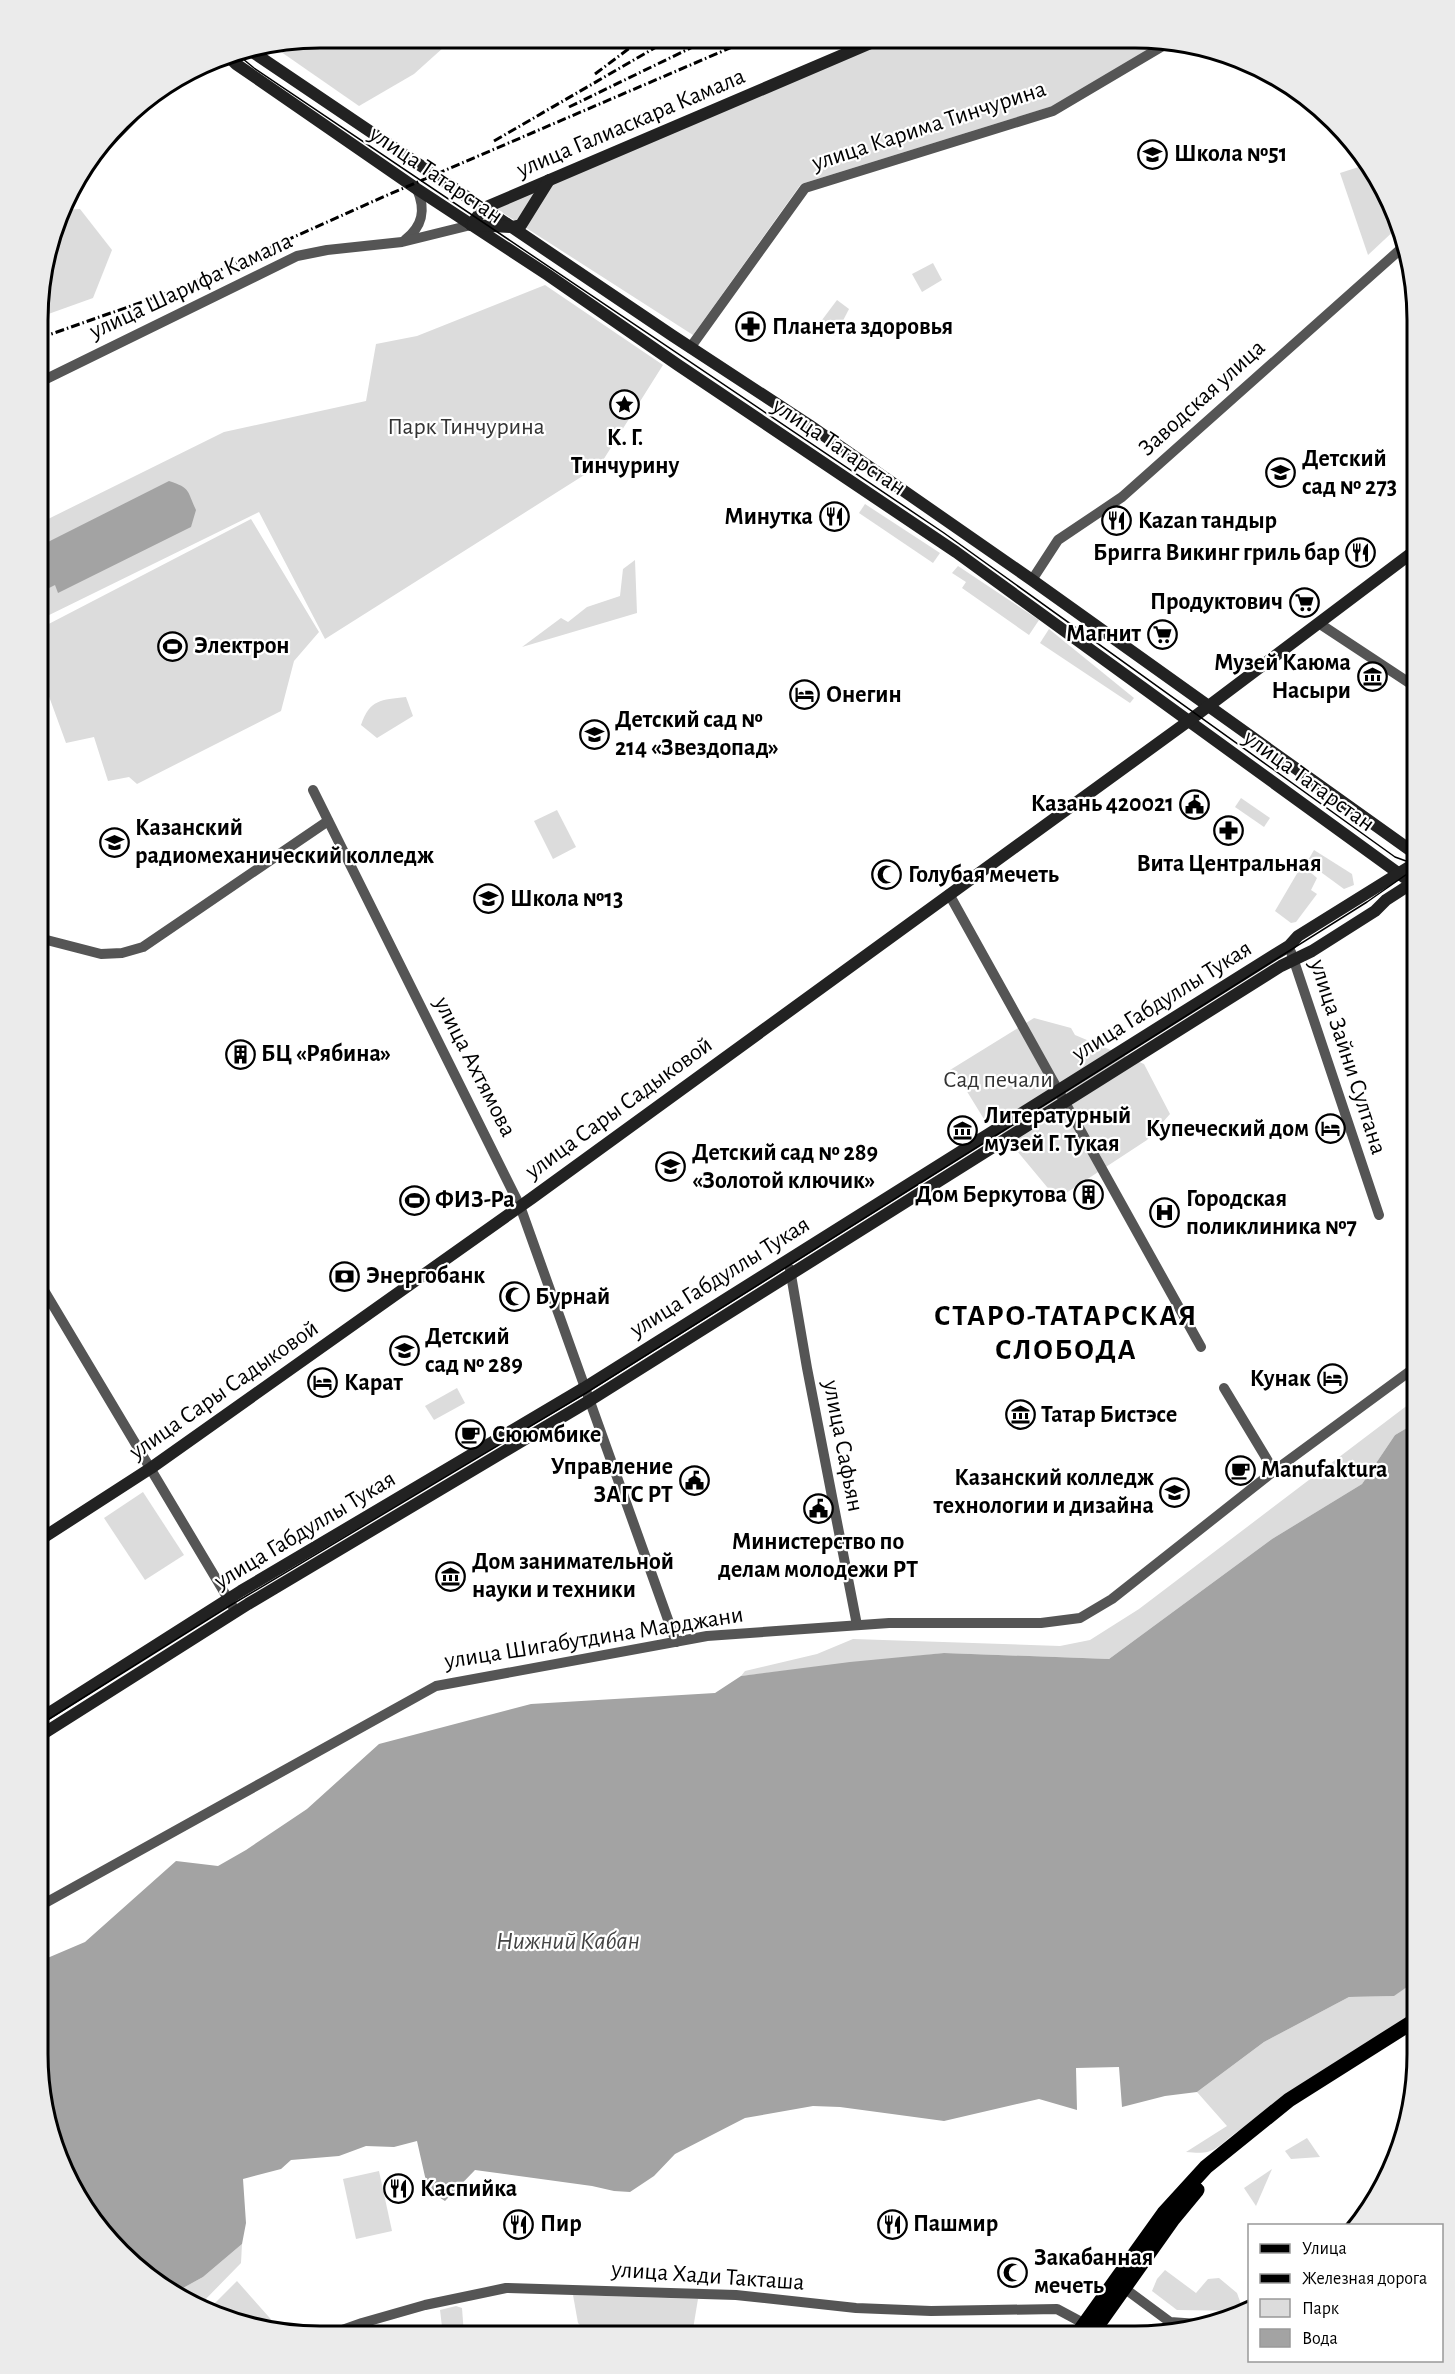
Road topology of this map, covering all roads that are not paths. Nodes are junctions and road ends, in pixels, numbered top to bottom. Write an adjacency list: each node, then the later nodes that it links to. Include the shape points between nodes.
1 (859, 48): 5 (main road, улица Галиаскара Камала)
2 (1157, 49): 12 (street, улица Карима Тинчурина, via 1053,111 805,188)
3 (257, 55): 7 (main road, улица Татарстан)
4 (234, 62): 6 (main road, улица Татарстан)
5 (549, 180): 7 (main road, улица Галиаскара Камала); 9 (main road, via 521,225)
6 (417, 189): 8 (main road, улица Татарстан); 10 (street, via 424,207 422,221)
7 (484, 208): 8 (main road, улица Галиаскара Камала); 9 (main road, улица Татарстан)
8 (471, 225): 9 (main road); 10 (street, улица Шарифа Камала); 13 (main road, улица Татарстан)
9 (512, 227): 12 (main road, улица Татарстан)
10 (402, 242): 14 (street, улица Шарифа Камала, via 297,256)
11 (1398, 251): 16 (street, Заводская улица, via 1122,497 1058,540)
12 (690, 348): 13 (main road); 16 (main road, улица Татарстан, via 808,424)
13 (678, 365): 20 (main road, улица Татарстан, via 956,552)
14 (48, 378)
15 (1407, 557): 17 (main road, улица Сары Садыковой)
16 (1032, 580): 19 (main road, улица Татарстан)
17 (1320, 624): 18 (street); 19 (main road, улица Сары Садыковой)
18 (1407, 681)
19 (1208, 706): 20 (main road, улица Сары Садыковой); 23 (main road, улица Татарстан)
20 (1190, 720): 25 (main road, улица Татарстан); 28 (main road, улица Сары Садыковой)
21 (313, 790): 22 (street, улица Ахтямова)
22 (328, 821): 29 (street, via 143,947 100,954); 33 (street, улица Ахтямова)
23 (1407, 848)
24 (1407, 869): 25 (main road, улица Габдуллы Тукая)
25 (1400, 874): 26 (main road, улица Татарстан); 30 (main road, улица Габдуллы Тукая, via 1298,936)
26 (1407, 878)
27 (1407, 888): 31 (main road, улица Габдуллы Тукая, via 1312,951)
28 (949, 894): 32 (street); 33 (main road, улица Сары Садыковой)
29 (48, 940)
30 (1289, 946): 31 (street, улица Зайни Султана); 32 (main road, улица Габдуллы Тукая)
31 (1293, 959): 32 (main road, улица Габдуллы Тукая); 34 (street, улица Зайни Султана)
32 (1062, 1096): 35 (main road, улица Габдуллы Тукая); 36 (main road, улица Габдуллы Тукая); 38 (street)
33 (520, 1206): 40 (street, улица Ахтямова); 43 (main road, улица Сары Садыковой)
34 (1379, 1215)
35 (788, 1258): 36 (street, улица Сафьян); 40 (main road, улица Габдуллы Тукая)
36 (792, 1274): 42 (main road, улица Габдуллы Тукая); 48 (street, улица Сафьян)
37 (48, 1297): 43 (street)
38 (1201, 1347)
39 (1407, 1373): 44 (street, улица Шигабутдина Марджани)
40 (584, 1388): 42 (street, улица Ахтямова); 46 (main road, улица Габдуллы Тукая)
41 (1224, 1388): 44 (street)
42 (589, 1401): 47 (main road, улица Габдуллы Тукая); 49 (street, улица Ахтямова)
43 (151, 1468): 45 (main road, улица Сары Садыковой); 46 (street)
44 (1274, 1471): 48 (street, улица Шигабутдина Марджани, via 1112,1599 1080,1618 1041,1623)
45 (48, 1535)
46 (228, 1600): 47 (street); 50 (main road, улица Габдуллы Тукая)
47 (236, 1612): 51 (main road, улица Габдуллы Тукая)
48 (857, 1625): 49 (street, улица Шигабутдина Марджани, via 707,1636)
49 (676, 1642): 52 (street, улица Шигабутдина Марджани, via 436,1686)
50 (48, 1714)
51 (48, 1731)
52 (48, 1901)
53 (1407, 2025): 59 (main road, via 1289,2100 1206,2167 1164,2213)
54 (1407, 2036): 55 (main road, via 1299,2104 1216,2170 1173,2219)
55 (1124, 2288): 56 (street, via 1170,2322); 60 (main road)
56 (1179, 2323)
57 (354, 2326): 58 (street, улица Хади Такташа, via 389,2314 506,2288 736,2295 856,2308 1057,2309)
58 (1077, 2326)
59 (1088, 2326)
60 (1089, 2326)

